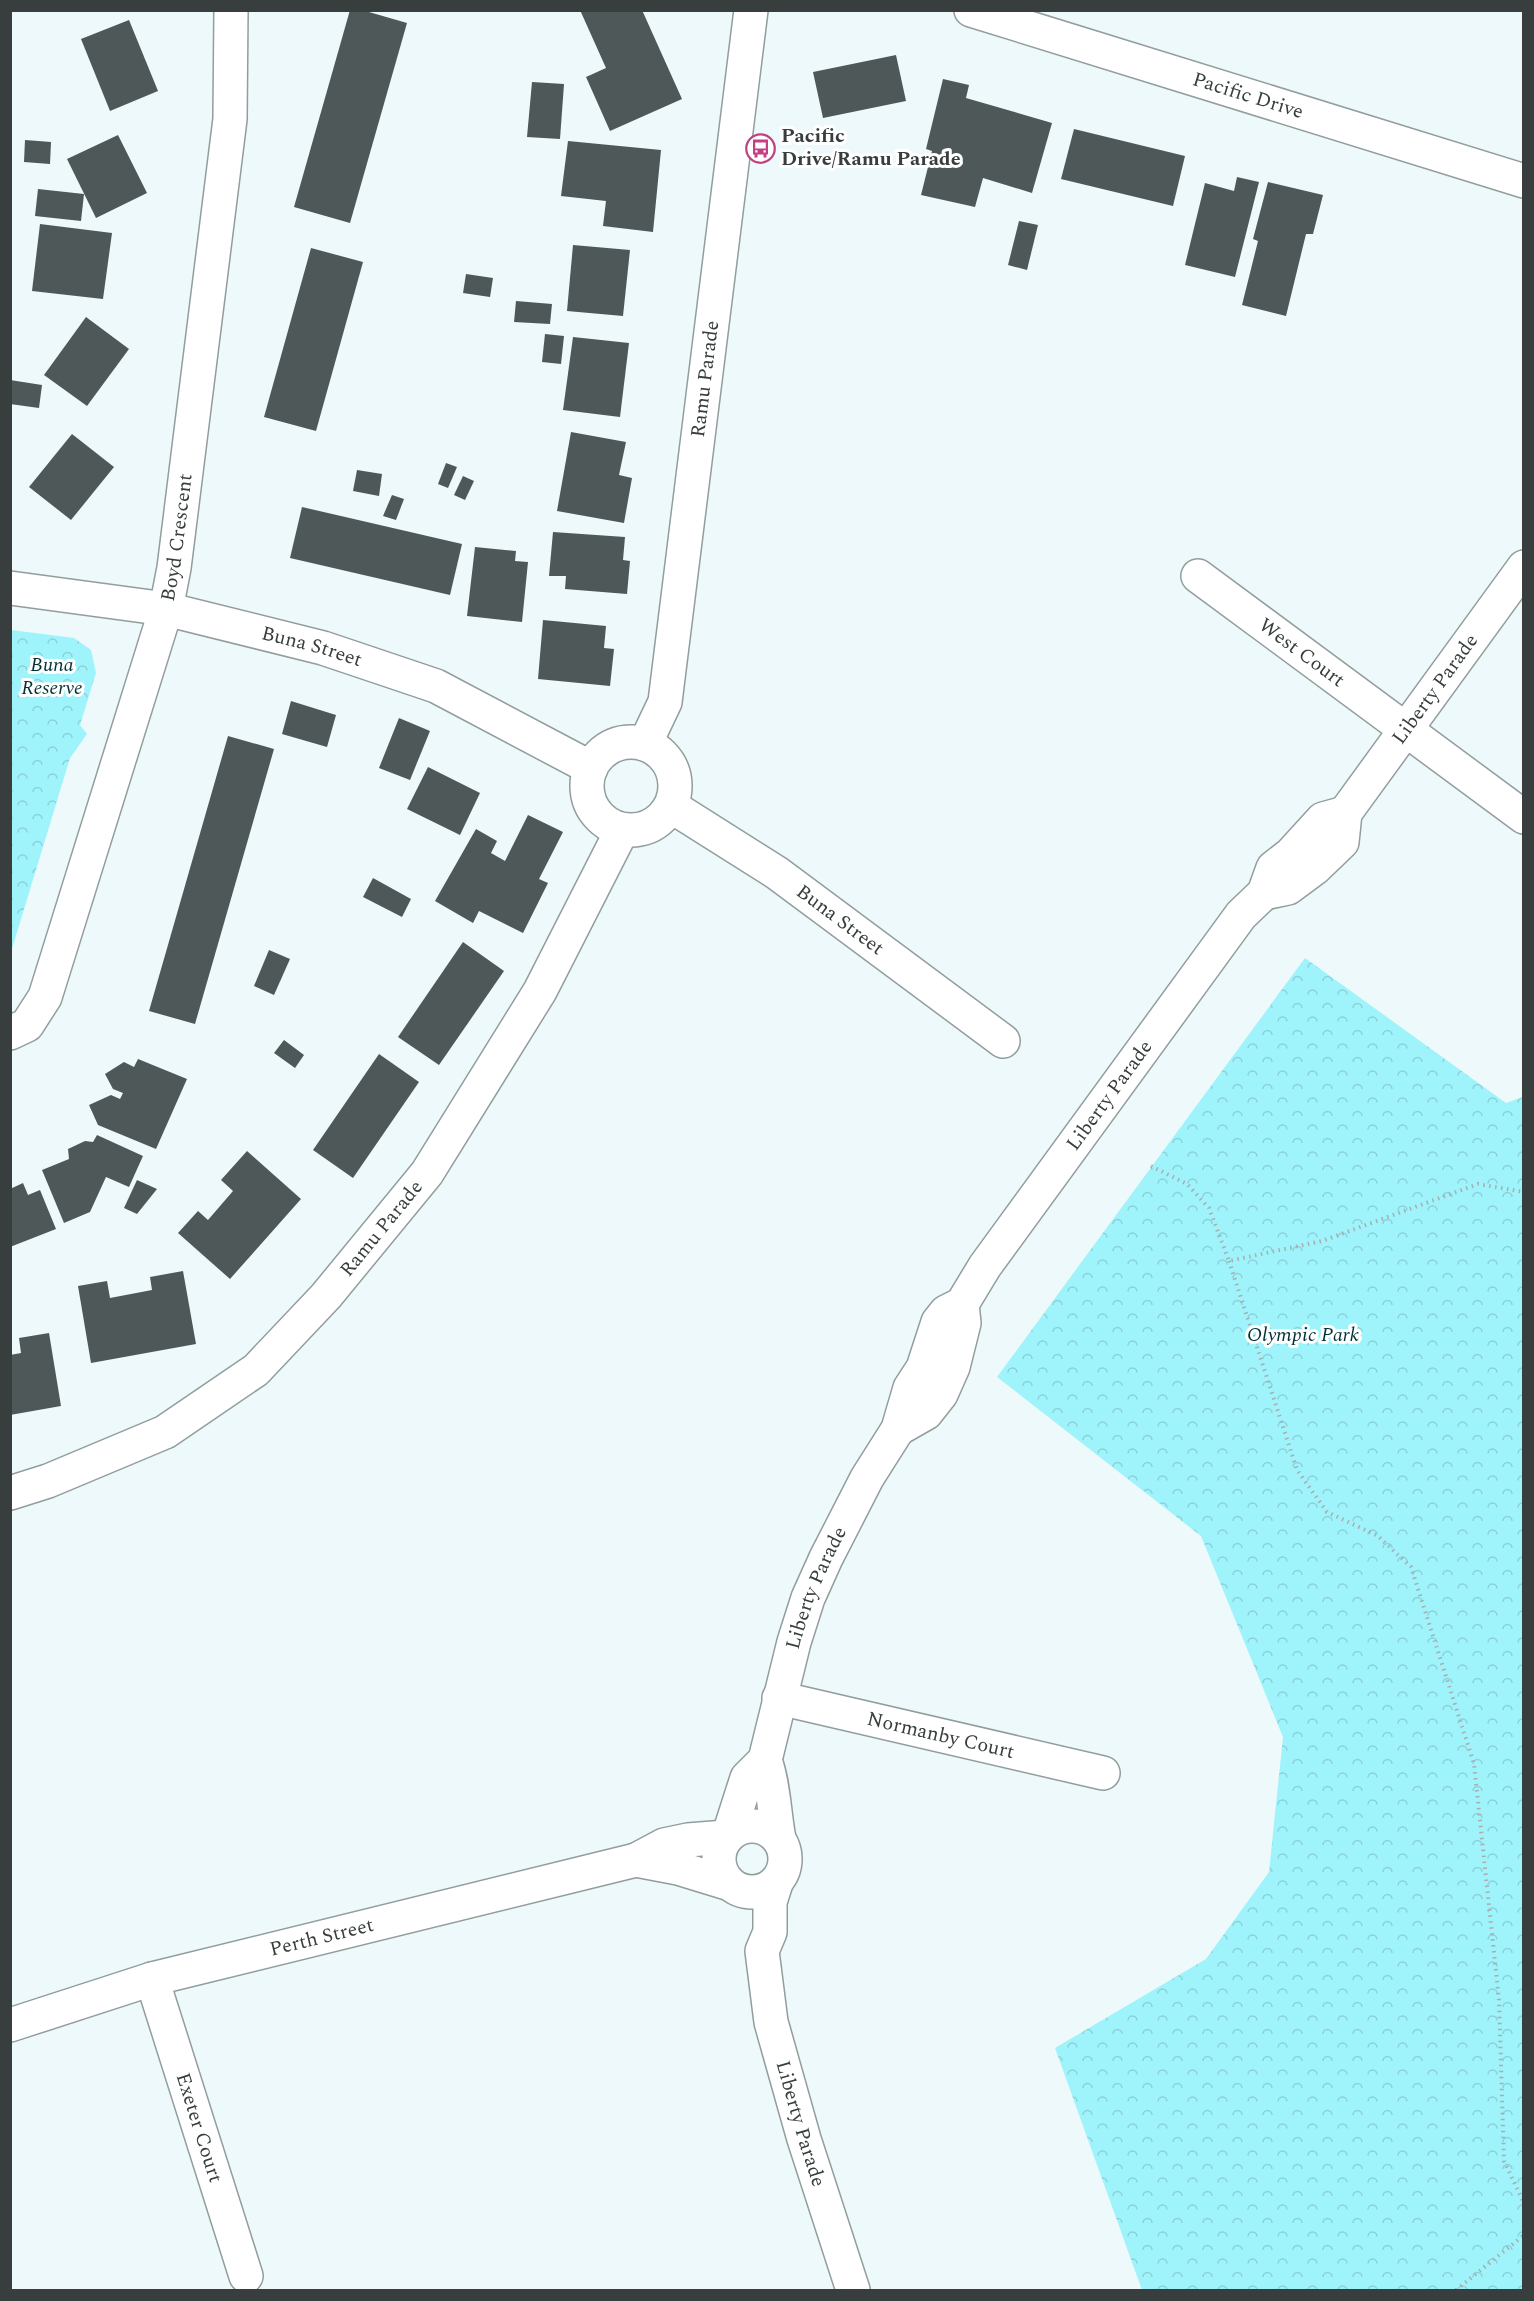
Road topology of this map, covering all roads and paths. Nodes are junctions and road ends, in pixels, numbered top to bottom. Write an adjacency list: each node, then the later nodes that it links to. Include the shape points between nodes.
1 (231, 10): 8 (street, Boyd Crescent, via 230,119)
2 (751, 10): 10 (street, Ramu Parade, via 665,702)
3 (971, 10): 4 (street, Pacific Drive)
4 (1524, 181)
5 (1524, 567): 9 (street, Liberty Parade)
6 (1198, 576): 9 (street, West Court)
7 (10, 588): 8 (street, Buna Street)
8 (166, 609): 11 (street, Buna Street, via 323,648 435,686); 15 (street, Boyd Crescent, via 45,997 27,1025)
9 (1406, 728): 13 (street, West Court); 21 (street, Liberty Parade, via 1345,813 1342,842 1288,888 1264,893 1241,915 985,1266 962,1304 964,1323 941,1394 926,1413 898,1429 867,1478 826,1558 808,1598)
10 (645, 744): 11 (street, via 626,742 608,748); 12 (street, via 659,751 675,776 676,792)
11 (591, 768): 14 (street, via 587,780 592,807 610,825)
12 (671, 806): 14 (street, via 651,826); 16 (street, Buna Street, via 777,873)
13 (1524, 817)
14 (622, 830): 20 (street, Ramu Parade, via 540,991 427,1173 326,1296 256,1370 165,1432)
15 (10, 1033)
16 (1003, 1041)
17 (1151, 1166): 19 (path, via 1187,1184 1209,1208)
18 (1524, 1192): 19 (path, via 1478,1184 1322,1241)
19 (1229, 1261): 32 (path, via 1296,1470 1327,1512 1378,1536 1411,1567 1474,1764 1499,2000 1504,2161)
20 (10, 1493)
21 (779, 1698): 22 (street, Liberty Parade); 23 (street, Normanby Court)
22 (765, 1760): 24 (street, Liberty Parade, via 747,1778); 25 (street, Liberty Parade, via 772,1780)
23 (1103, 1773)
24 (728, 1836): 25 (street, via 746,1826 755,1826 765,1828); 26 (street, Perth Street, via 664,1845); 28 (street, via 718,1860 721,1872)
25 (779, 1839): 27 (street, via 785,1857)
26 (636, 1860): 28 (street, Perth Street, via 678,1868); 30 (street, Perth Street)
27 (776, 1883): 28 (street, via 752,1893); 29 (street, Liberty Parade, via 770,1902 770,1932)
28 (732, 1886): 29 (street, Liberty Parade, via 744,1910 751,1939)
29 (762, 1951): 35 (street, Liberty Parade, via 771,2022 787,2084)
30 (152, 1979): 31 (street, Perth Street); 34 (street, Exeter Court)
31 (10, 2025)
32 (1524, 2203)
33 (1524, 2235): 36 (path)
34 (246, 2276)
35 (853, 2290)
36 (1456, 2290)

